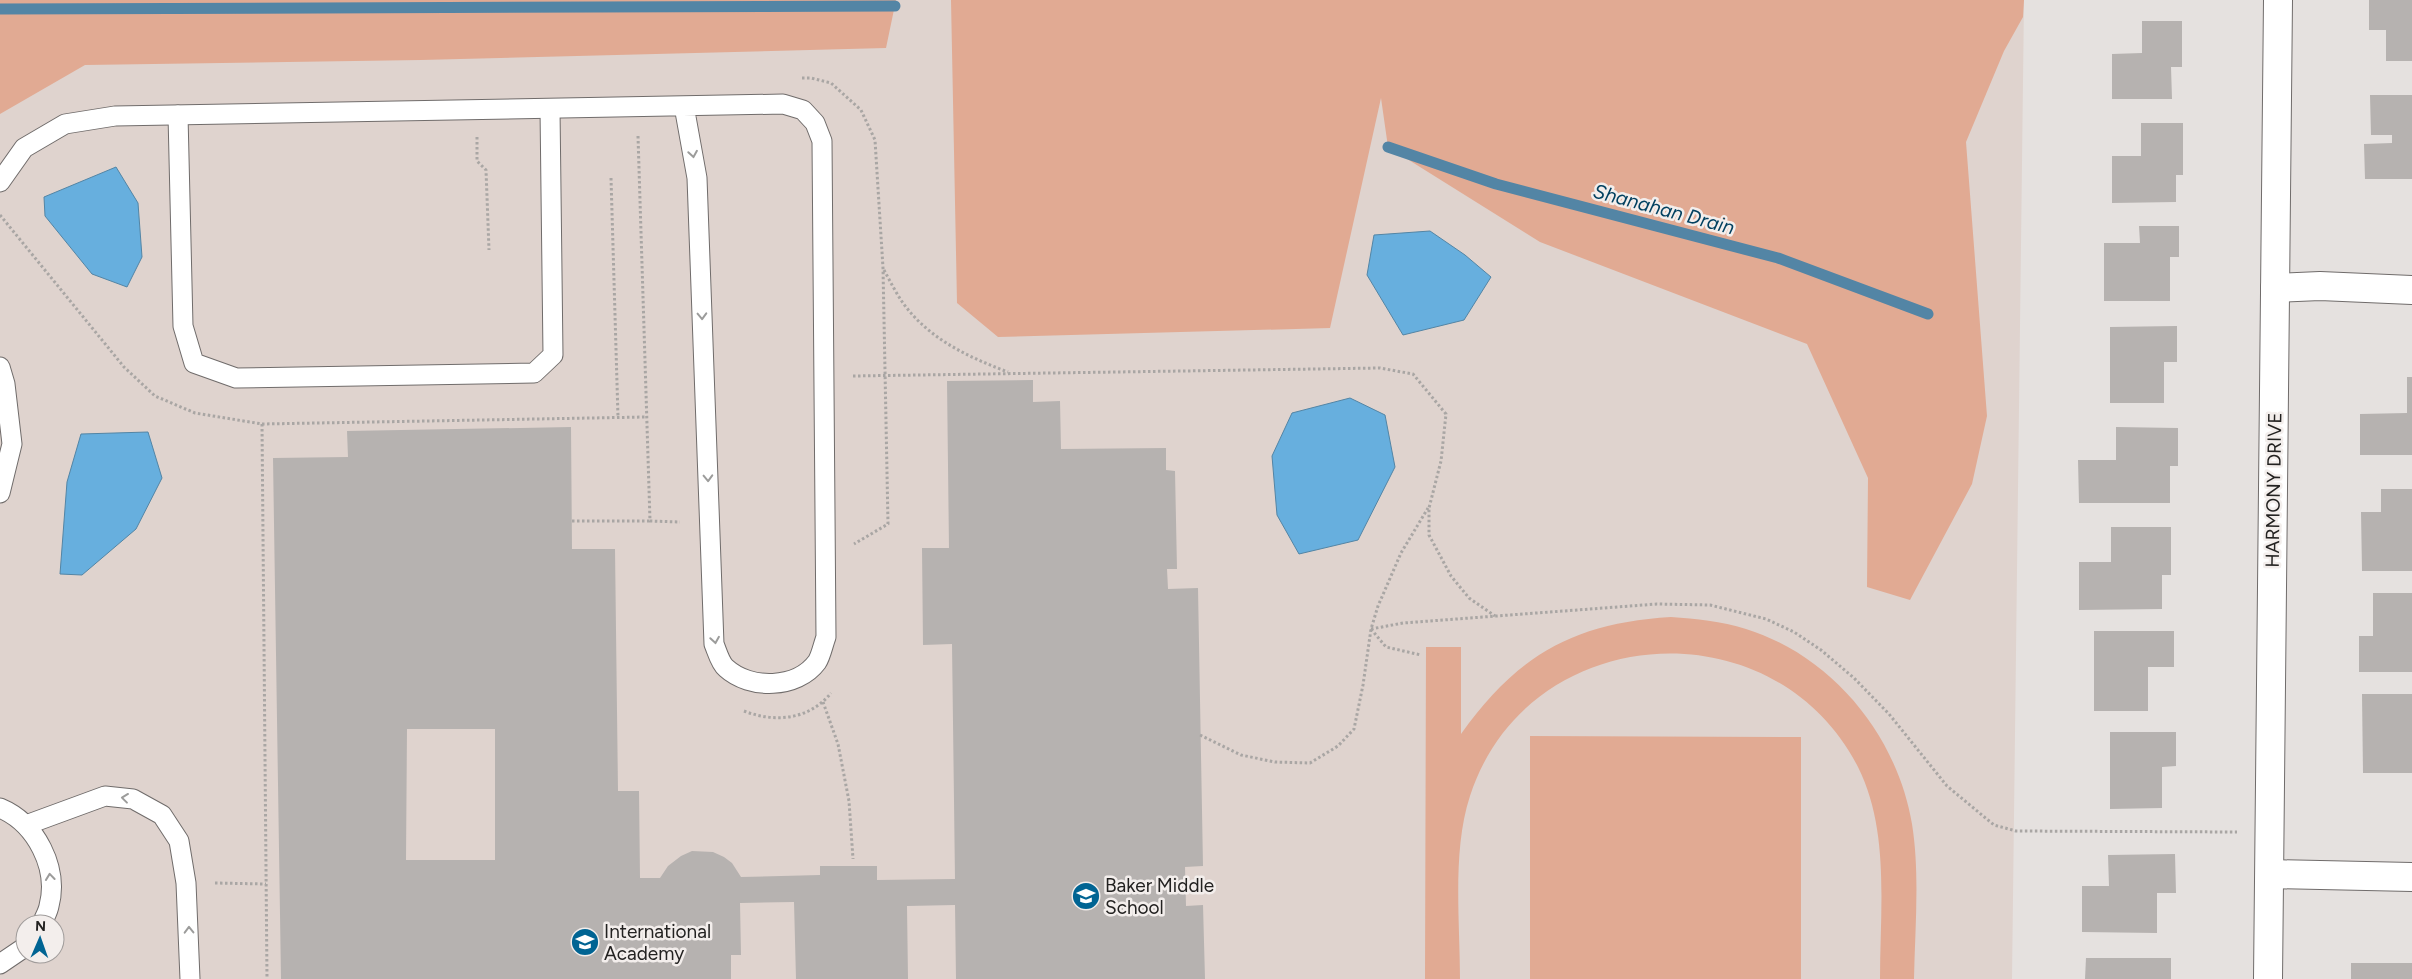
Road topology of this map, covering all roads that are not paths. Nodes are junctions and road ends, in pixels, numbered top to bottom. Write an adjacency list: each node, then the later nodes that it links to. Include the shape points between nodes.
1 (2278, 0): 6 (street, HARMONY DRIVE)
2 (684, 106): 2 (lane, one-way to 2, via 697,178 714,644 724,667 743,680 781,683 802,676 817,662 826,637 822,142 815,123 803,110 784,104); 3 (lane)
3 (550, 109): 4 (lane); 4 (lane, via 553,355 534,373 236,378 194,363 183,326)
4 (178, 115): 5 (lane, via 115,116 65,124 24,148)
5 (0, 182)
6 (2276, 288): 7 (street, via 2320,286); 12 (street, HARMONY DRIVE)
7 (2412, 290)
8 (0, 367): 9 (lane, via 12,444)
9 (0, 493)
10 (0, 808): 11 (lane)
11 (26, 825): 14 (lane, one-way to 11, via 51,877 43,849); 17 (lane, one-way to 11, via 186,883 179,841 162,815 134,799 105,796)
12 (2270, 874): 13 (street); 18 (street, HARMONY DRIVE)
13 (2412, 877)
14 (46, 914)
15 (15, 954): 16 (lane)
16 (0, 964)
17 (190, 979)
18 (2268, 979)

